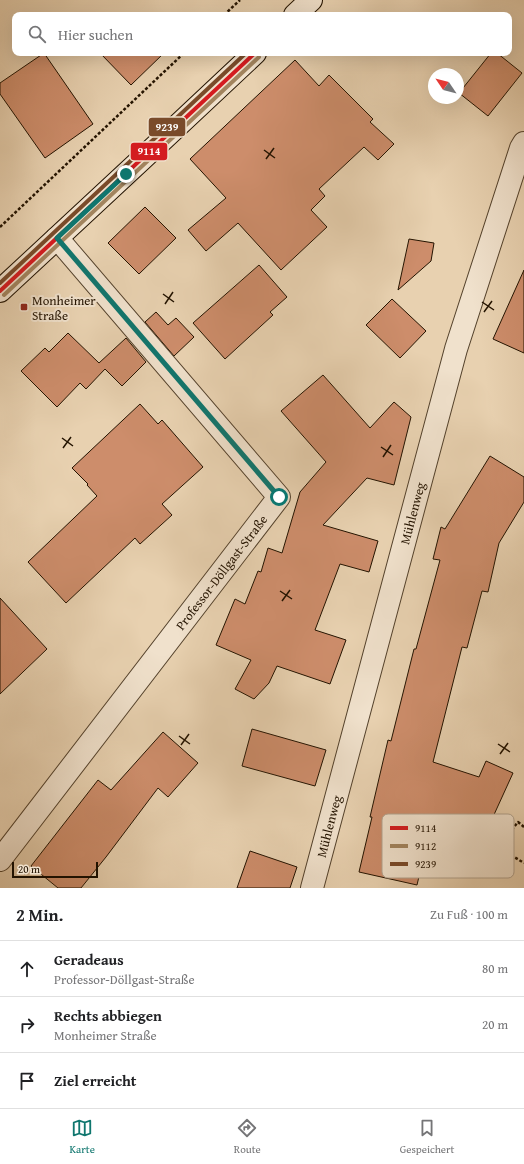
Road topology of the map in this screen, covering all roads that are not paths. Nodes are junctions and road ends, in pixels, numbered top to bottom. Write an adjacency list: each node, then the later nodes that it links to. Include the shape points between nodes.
1 (311, 0): 2 (street)
2 (298, 12)
3 (252, 56): 5 (street)
4 (524, 143): 8 (street, Mühlenweg, via 456,349)
5 (57, 238): 6 (street); 7 (street, Professor-Döllgast-Straße, via 279,497)
6 (0, 291)
7 (0, 860)
8 (312, 888)

